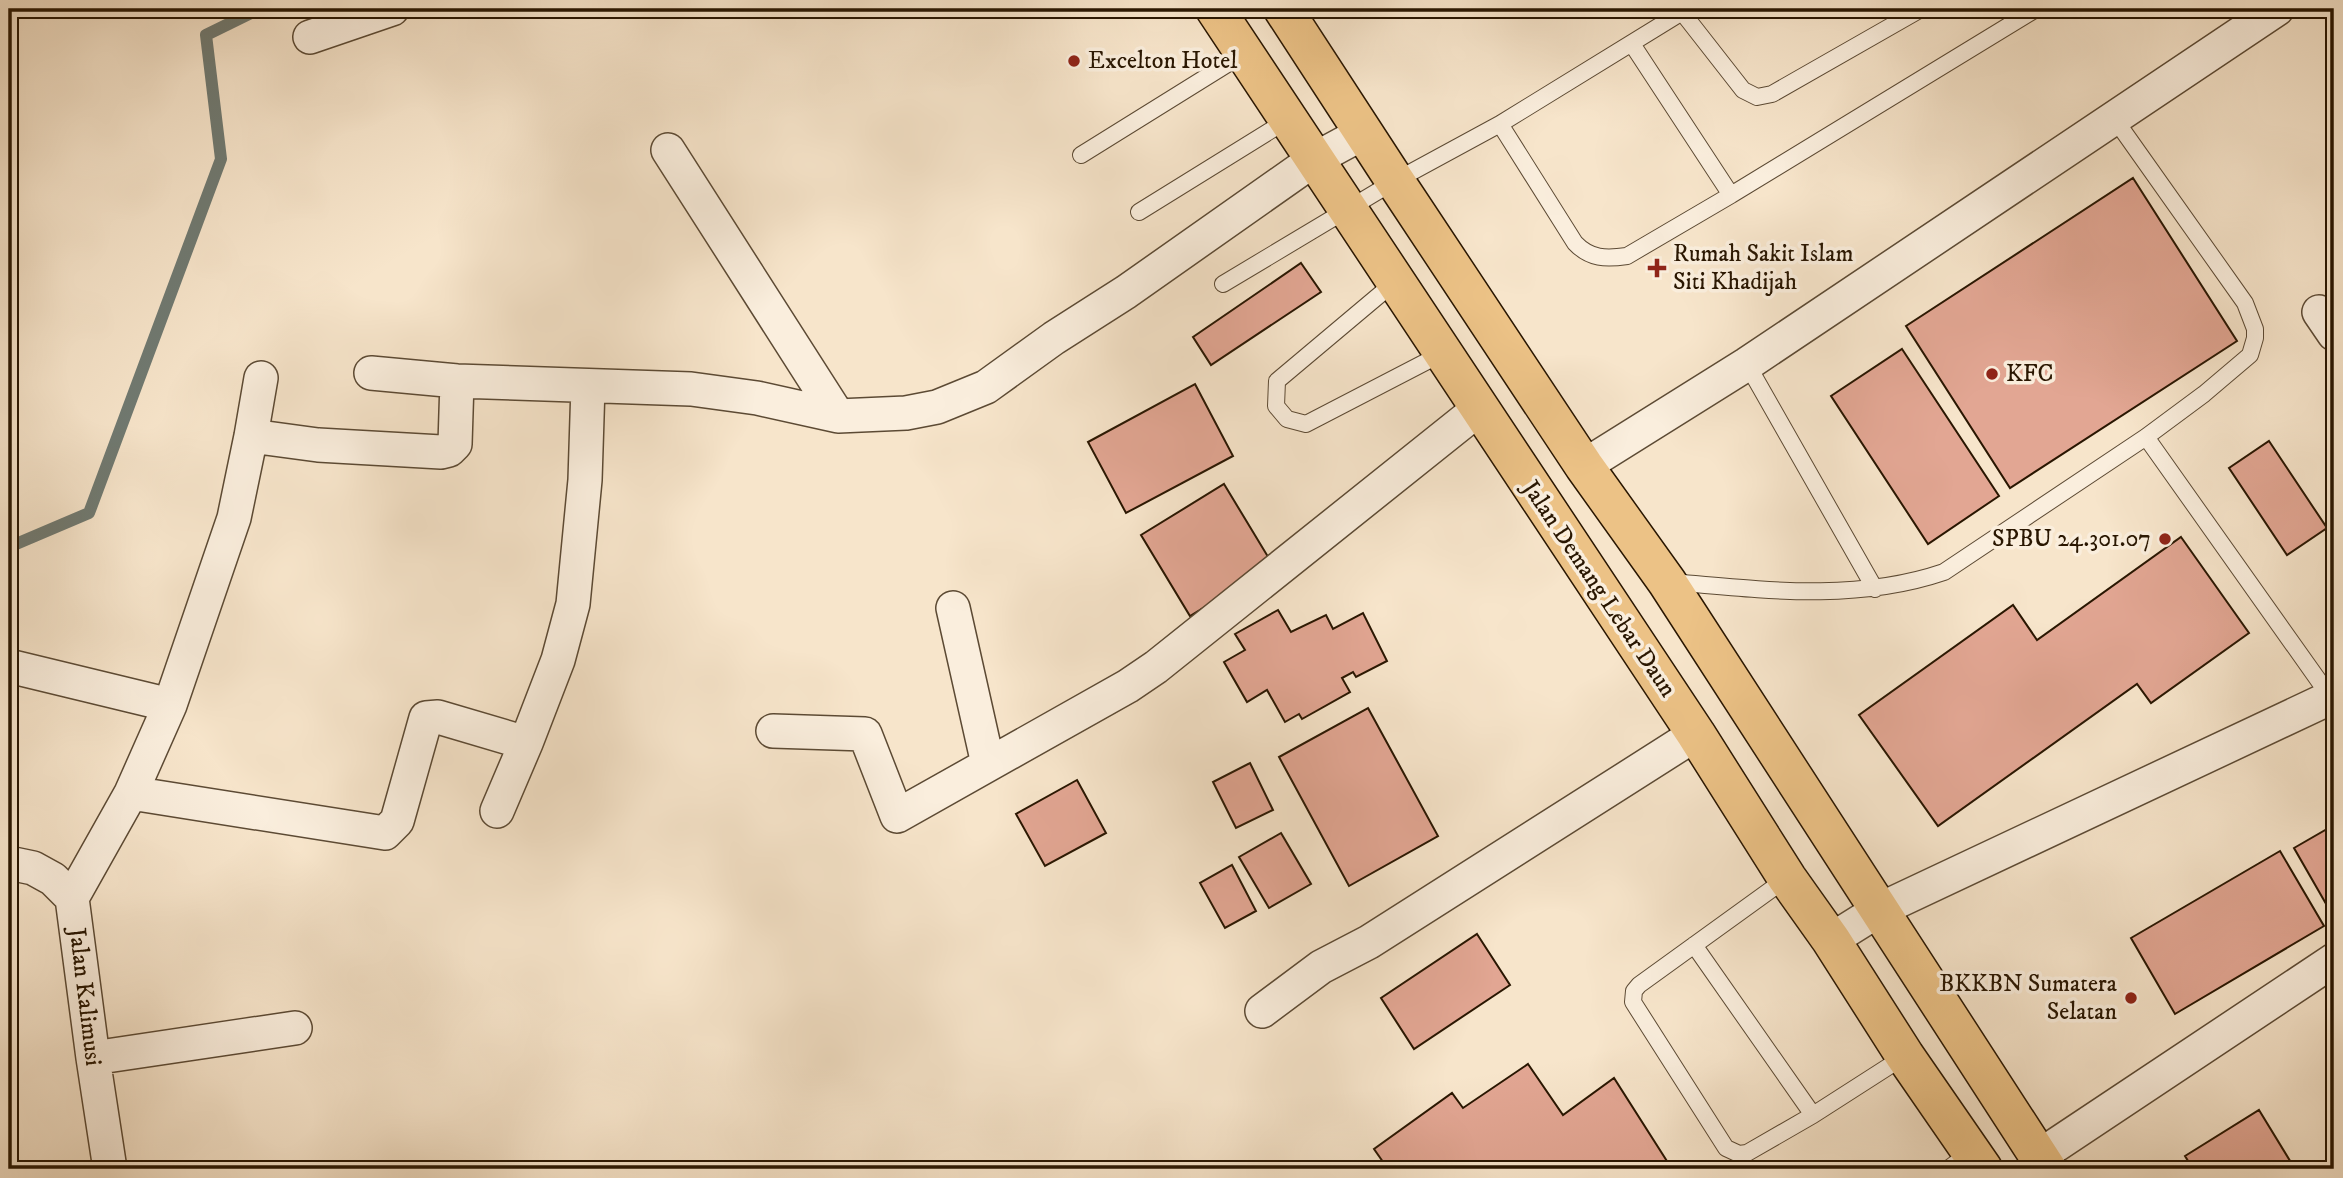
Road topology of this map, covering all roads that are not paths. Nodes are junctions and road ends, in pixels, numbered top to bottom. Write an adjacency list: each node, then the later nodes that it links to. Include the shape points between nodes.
1 (391, 9): 9 (street)
2 (1215, 9): 11 (highway, Jalan Demang Lebar Daun)
3 (1283, 9): 15 (highway)
4 (1921, 9): 6 (lane, via 1772,94 1757,97 1743,90)
5 (2277, 9): 12 (street)
6 (1685, 10): 8 (lane)
7 (2026, 11): 20 (lane)
8 (1662, 15): 10 (lane)
9 (310, 37)
10 (1632, 44): 14 (lane); 20 (lane)
11 (1245, 53): 13 (highway, Jalan Demang Lebar Daun); 17 (lane)
12 (2114, 118): 26 (street); 34 (lane, via 2245,303 2255,329 2250,355)
13 (1289, 119): 18 (highway, Jalan Demang Lebar Daun); 22 (lane)
14 (1500, 124): 19 (lane); 20 (lane, via 1575,243 1594,257 1627,256)
15 (1363, 132): 18 (street); 19 (highway)
16 (668, 150): 32 (street)
17 (1081, 155)
18 (1315, 159): 21 (highway, Jalan Demang Lebar Daun); 32 (street, via 986,387 937,407)
19 (1395, 181): 21 (lane); 35 (highway)
20 (1731, 195)
21 (1348, 210): 23 (highway, Jalan Demang Lebar Daun); 24 (lane)
22 (1139, 212)
23 (1396, 280): 25 (highway, Jalan Demang Lebar Daun); 25 (lane, via 1277,381 1276,406 1287,419 1306,424)
24 (1223, 284)
25 (1443, 353): 31 (highway, Jalan Demang Lebar Daun)
26 (1746, 364): 35 (street); 37 (lane)
27 (370, 373): 29 (street)
28 (261, 378): 33 (street)
29 (457, 381): 30 (street); 33 (street, via 455,444 449,450)
30 (588, 386): 32 (street, via 691,389); 44 (street, via 573,604 558,660)
31 (1480, 408): 43 (highway, Jalan Demang Lebar Daun); 45 (street, via 1156,667)
32 (838, 416)
33 (251, 436): 41 (street, via 234,518)
34 (2146, 437): 37 (lane, via 1944,572); 40 (lane)
35 (1584, 466): 36 (highway)
36 (1667, 582): 37 (lane, via 1763,590); 51 (highway)
37 (1875, 589)
38 (953, 608): 45 (street)
39 (13, 667): 41 (street)
40 (2333, 697): 51 (street)
41 (170, 705): 46 (street)
42 (773, 732): 45 (street, via 865,734 897,816)
43 (1696, 734): 49 (highway, Jalan Demang Lebar Daun); 55 (street, via 1368,942 1321,967)
44 (526, 743): 46 (street, via 438,717 426,718 397,821 385,833); 47 (street)
45 (988, 764)
46 (131, 793): 50 (street)
47 (497, 811)
48 (9, 863): 50 (street, Jalan Kalimusi, via 33,868 53,879)
49 (1787, 878): 52 (highway, Jalan Demang Lebar Daun); 53 (lane)
50 (72, 898): 58 (street, Jalan Kalimusi)
51 (1879, 910): 52 (street); 61 (highway)
52 (1831, 940): 57 (highway, Jalan Demang Lebar Daun)
53 (1694, 945): 59 (lane); 59 (lane, via 1639,985 1633,1002 1726,1148 1747,1153)
54 (2334, 960): 61 (street)
55 (1262, 1011)
56 (295, 1028): 58 (street)
57 (1905, 1056): 59 (lane); 60 (highway, Jalan Demang Lebar Daun)
58 (93, 1058): 62 (street, Jalan Kalimusi)
59 (1813, 1115)
60 (1967, 1163)
61 (2042, 1163)
62 (110, 1169)

